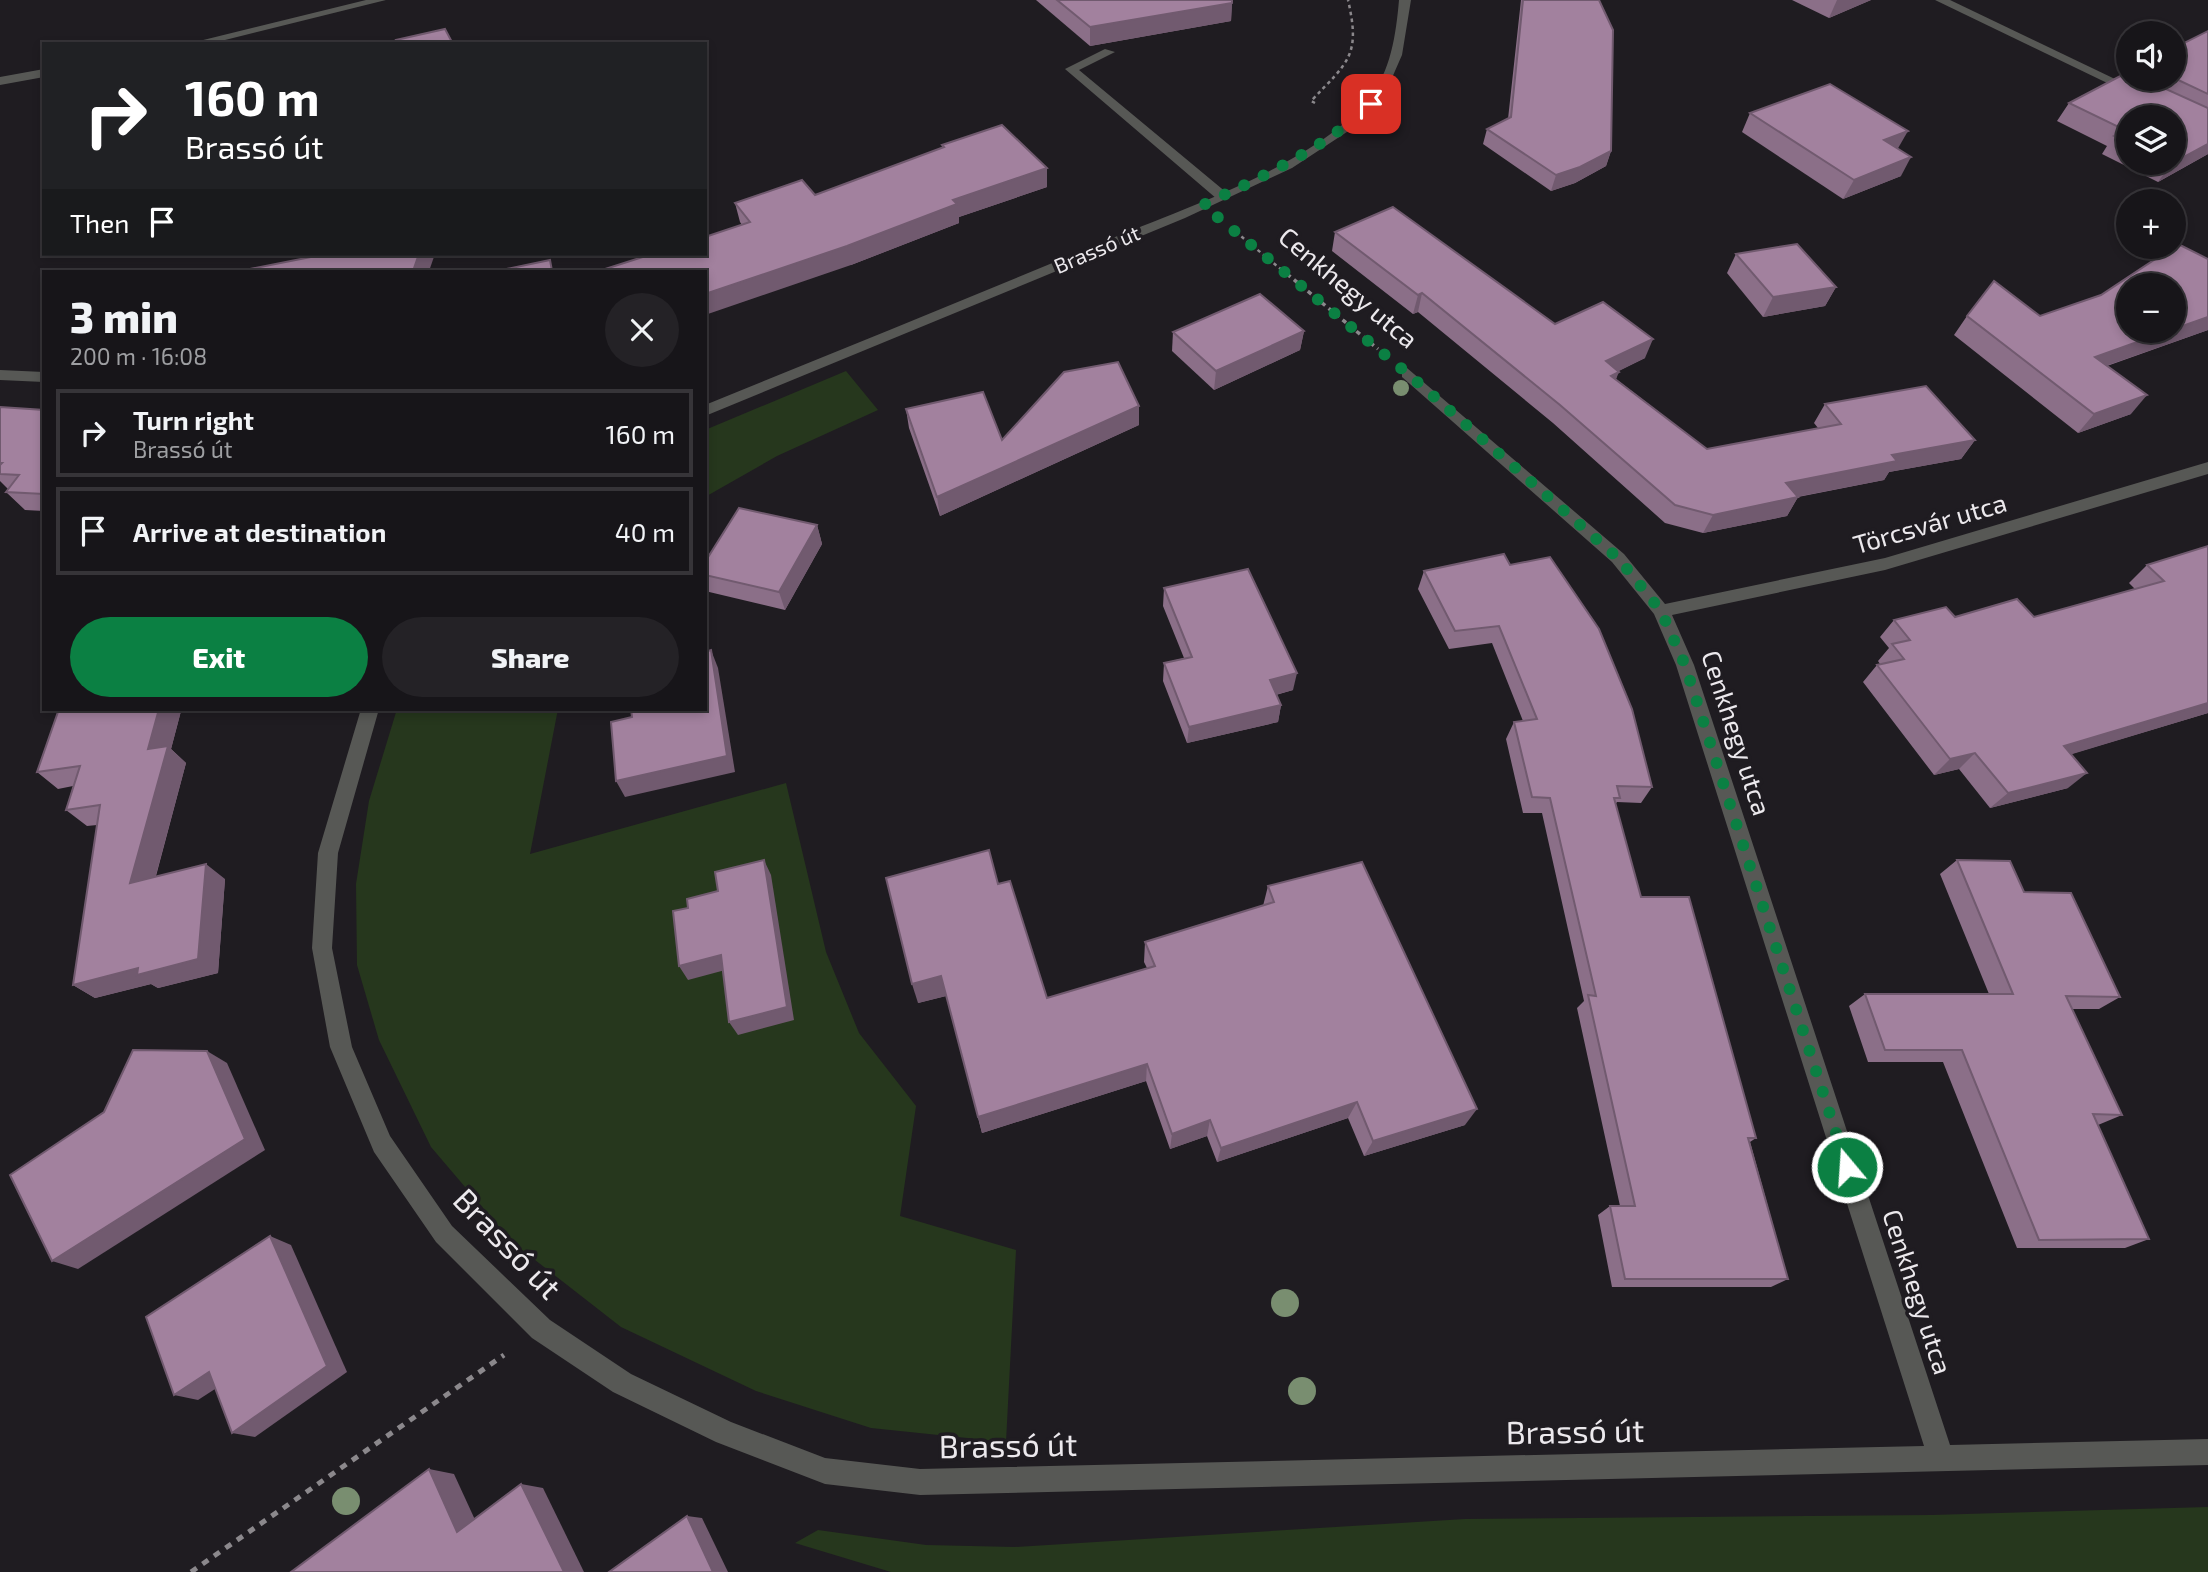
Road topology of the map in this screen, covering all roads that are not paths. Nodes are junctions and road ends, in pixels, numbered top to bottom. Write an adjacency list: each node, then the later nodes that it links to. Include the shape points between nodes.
1 (380, 0): 4 (street)
2 (1405, 0): 9 (street, Brassó út, via 1389,80 1371,104 1317,148)
3 (1941, 0): 8 (street)
4 (201, 42)
5 (1109, 52): 9 (street, via 1071,69)
6 (42, 73): 7 (street)
7 (0, 81)
8 (2147, 97)
9 (1222, 196): 13 (street, Brassó út)
10 (1407, 373): 15 (street, Cenkhegy utca, via 1618,558)
11 (0, 375): 12 (street)
12 (42, 377)
13 (707, 410)
14 (2208, 468): 15 (street, Törcsvár utca, via 1885,564)
15 (1661, 611): 18 (street, Cenkhegy utca, via 1685,665)
16 (369, 711): 18 (street, Brassó út, via 328,853 322,948 341,1047 382,1144 444,1234 541,1329 622,1383 725,1433 825,1471 920,1482)
17 (2208, 1452): 18 (street, Brassó út)
18 (1941, 1458)

